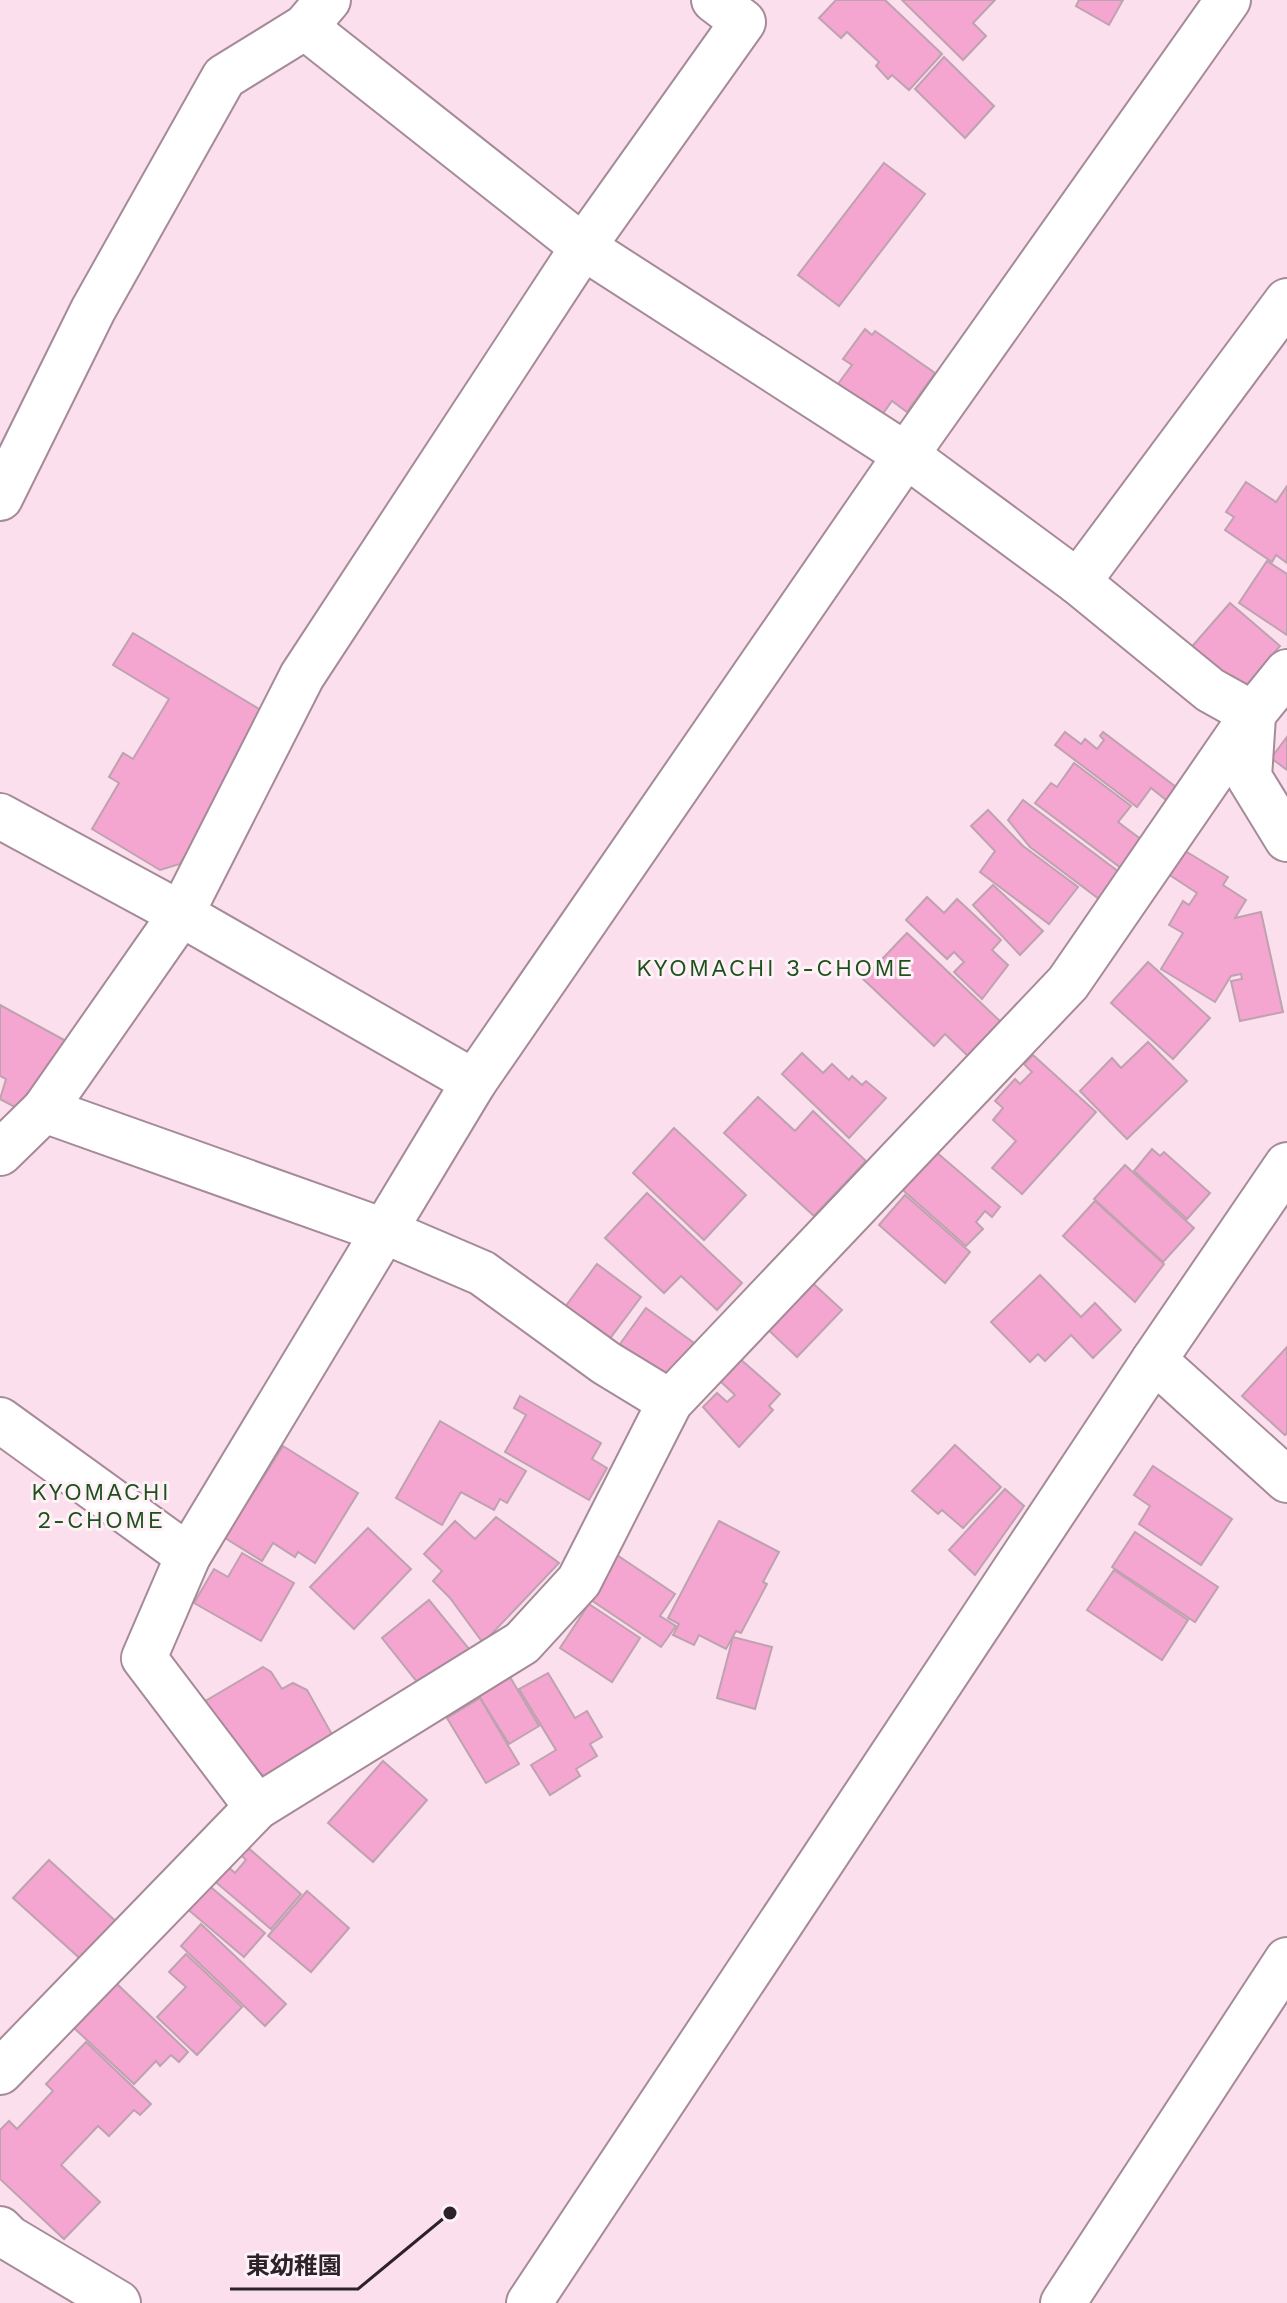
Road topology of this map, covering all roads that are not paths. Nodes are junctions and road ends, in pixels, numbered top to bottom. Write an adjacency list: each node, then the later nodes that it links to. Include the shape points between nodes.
1 (714, 0): 4 (street, via 743,22)
2 (1228, 0): 6 (street)
3 (317, 13): 4 (street); 7 (street, via 224,77 93,310)
4 (583, 247): 6 (street); 13 (street, via 302,676)
5 (1287, 301): 8 (street)
6 (906, 455): 8 (street); 14 (street)
7 (0, 498)
8 (1078, 582): 10 (street, via 1210,690)
9 (1287, 672): 10 (street)
10 (1253, 714): 12 (street, via 1249,777); 20 (street, via 1068,983)
11 (0, 816): 13 (street)
12 (1287, 839)
13 (181, 914): 14 (street); 15 (street)
14 (474, 1082): 18 (street)
15 (44, 1110): 16 (street); 18 (street)
16 (0, 1153)
17 (1287, 1165): 19 (street)
18 (384, 1231): 20 (street, via 482,1273 606,1363); 23 (street)
19 (1154, 1360): 22 (street); 29 (street)
20 (670, 1402): 24 (street, via 579,1581 522,1643)
21 (0, 1420): 23 (street)
22 (1287, 1480)
23 (188, 1556): 24 (street, via 144,1658)
24 (257, 1807): 26 (street)
25 (1287, 1960): 30 (street)
26 (0, 2072)
27 (0, 2229): 28 (street)
28 (118, 2303)
29 (529, 2303)
30 (1063, 2303)

